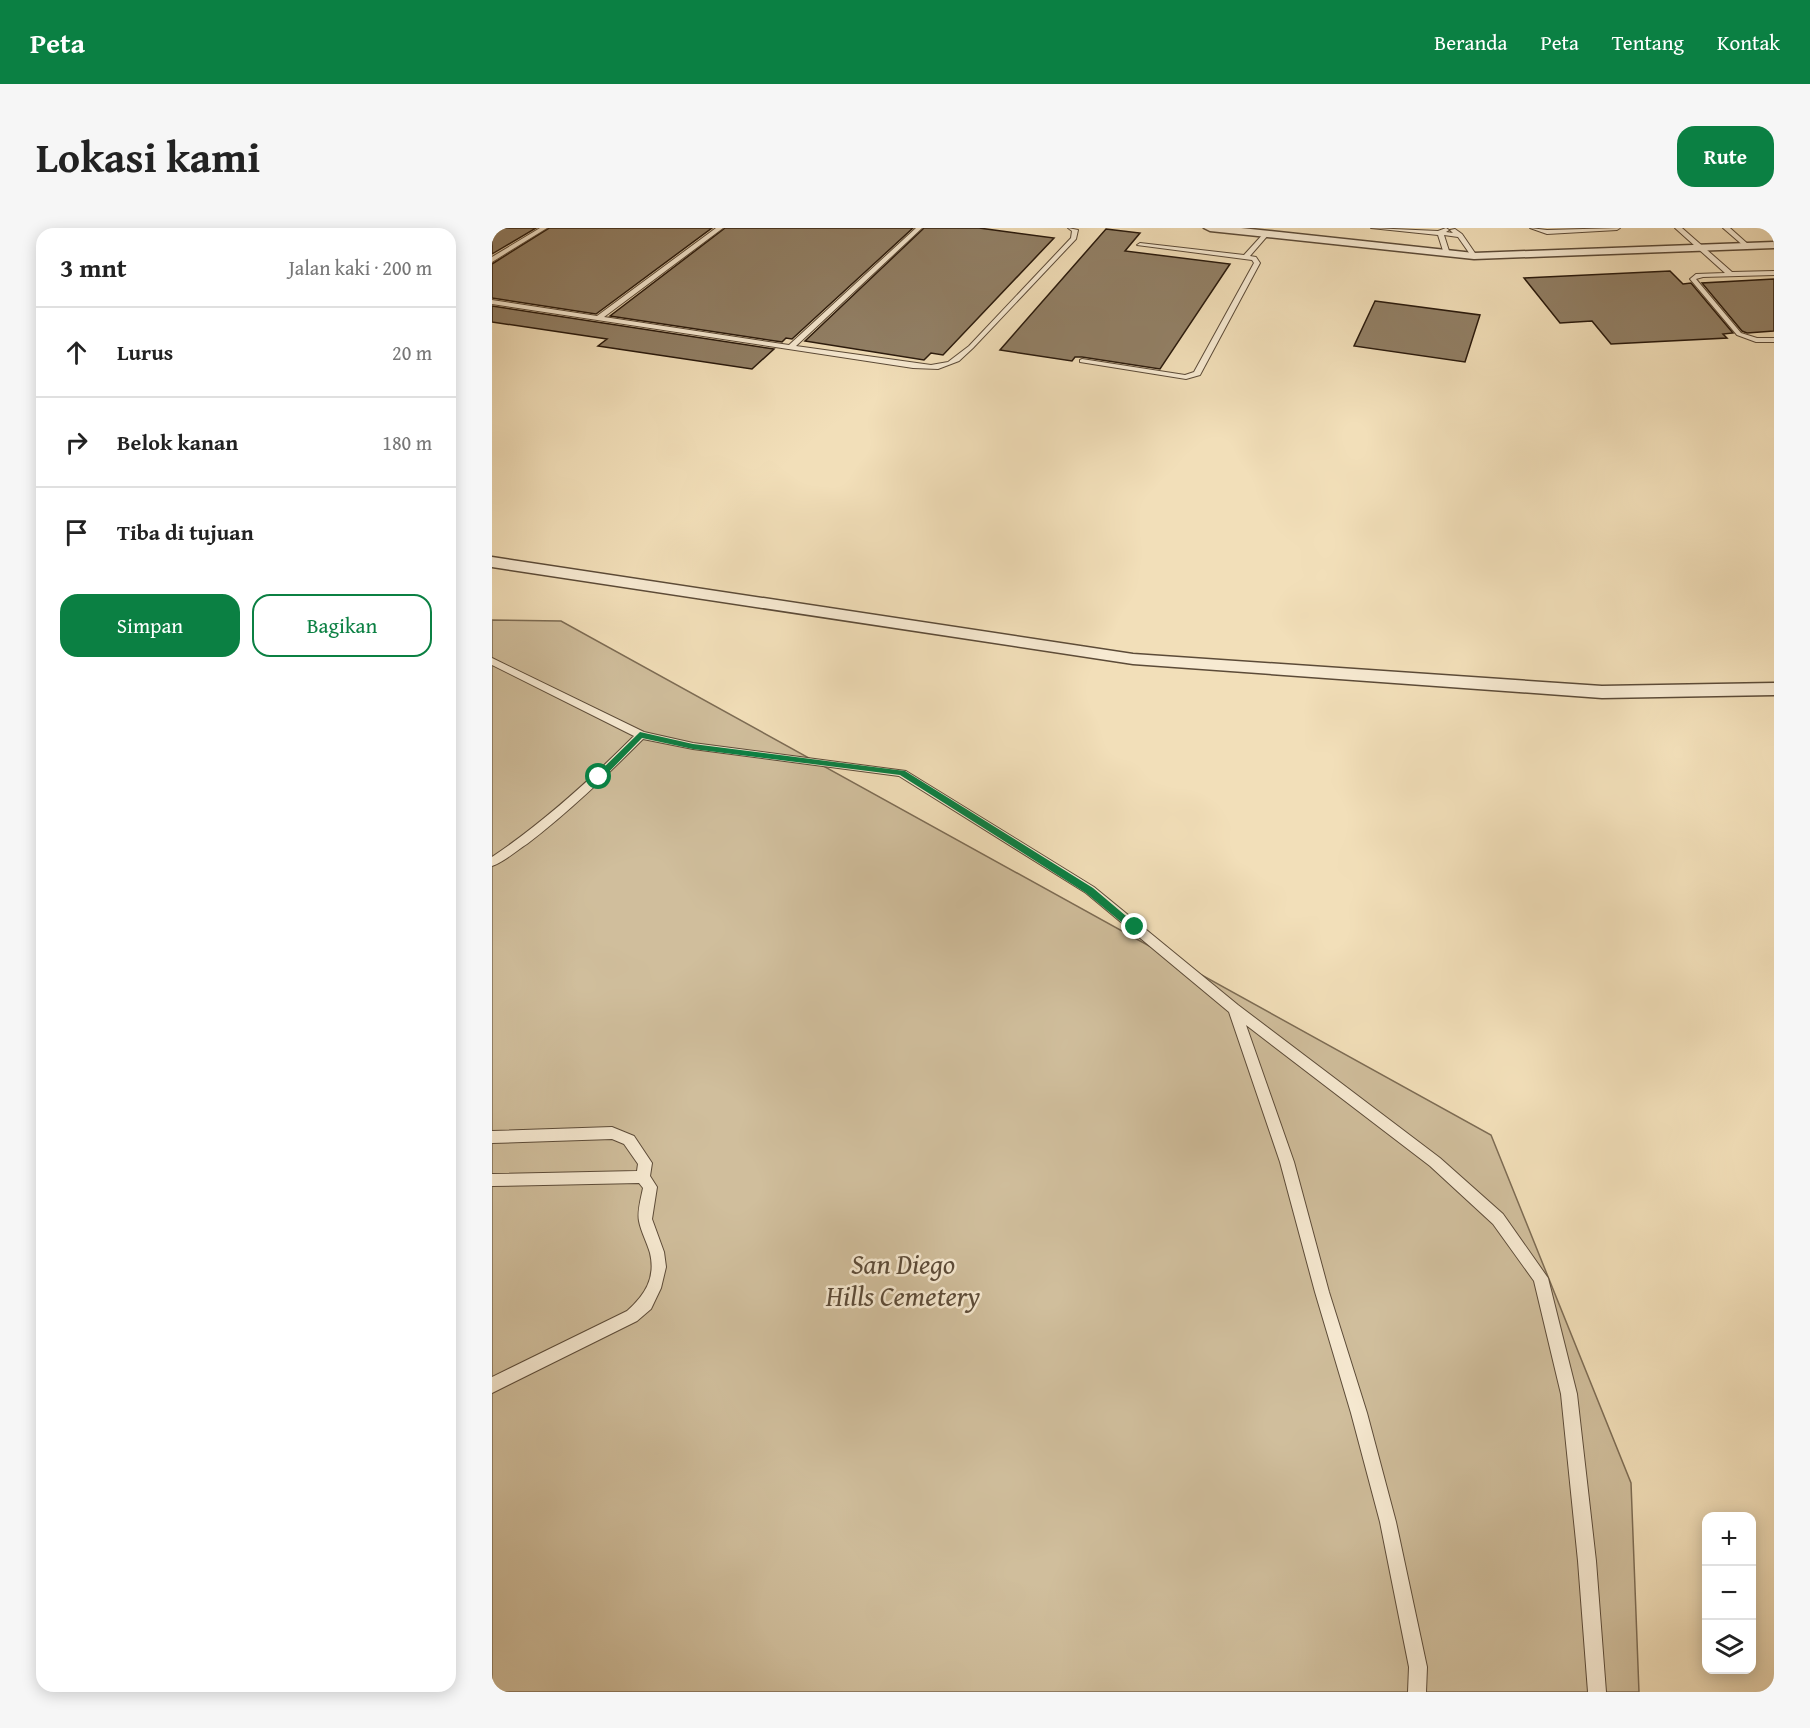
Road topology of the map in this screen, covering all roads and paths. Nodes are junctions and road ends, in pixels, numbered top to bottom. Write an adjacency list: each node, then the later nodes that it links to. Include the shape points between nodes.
1 (544, 228): 22 (lane)
2 (720, 228): 26 (lane)
3 (919, 228): 28 (lane)
4 (1071, 228): 28 (lane, via 1074,238 971,347 946,367 913,366)
5 (1210, 228): 13 (street)
6 (1374, 228): 12 (lane)
7 (1450, 228): 12 (lane); 14 (lane)
8 (1533, 228): 9 (lane, via 1547,232)
9 (1617, 228)
10 (1678, 228): 18 (lane)
11 (1726, 228): 17 (lane)
12 (1440, 233): 14 (lane); 19 (lane)
13 (1266, 234): 19 (street); 21 (lane)
14 (1460, 235): 20 (lane)
15 (1140, 245): 21 (lane)
16 (1774, 245): 17 (street)
17 (1747, 246): 18 (street)
18 (1700, 248): 20 (street); 24 (lane)
19 (1447, 254): 20 (street)
20 (1474, 256)
21 (1245, 257): 29 (lane, via 1257,263 1193,376)
22 (492, 260)
23 (1774, 273): 24 (lane)
24 (1730, 274): 27 (lane, via 1693,279 1739,334 1756,340)
25 (492, 302): 26 (lane)
26 (598, 318): 28 (lane)
27 (1774, 340)
28 (790, 347)
29 (1082, 361)
30 (492, 562): 32 (street, via 1133,658 1602,692)
31 (492, 661): 33 (lane)
32 (1774, 689)
33 (640, 735): 34 (lane, via 599,777 526,840); 35 (lane, via 693,746 902,773 1090,890)
34 (492, 862)
35 (1234, 1009): 40 (lane, via 1287,1162 1359,1413 1388,1522 1416,1655); 41 (lane, via 1435,1162 1498,1219 1541,1278 1569,1394)
36 (492, 1137): 37 (lane, via 624,1135 645,1163)
37 (643, 1177): 38 (lane); 39 (lane, via 650,1187 645,1219 659,1268 646,1304 608,1330)
38 (492, 1180)
39 (492, 1385)
40 (1417, 1692)
41 (1597, 1692)

